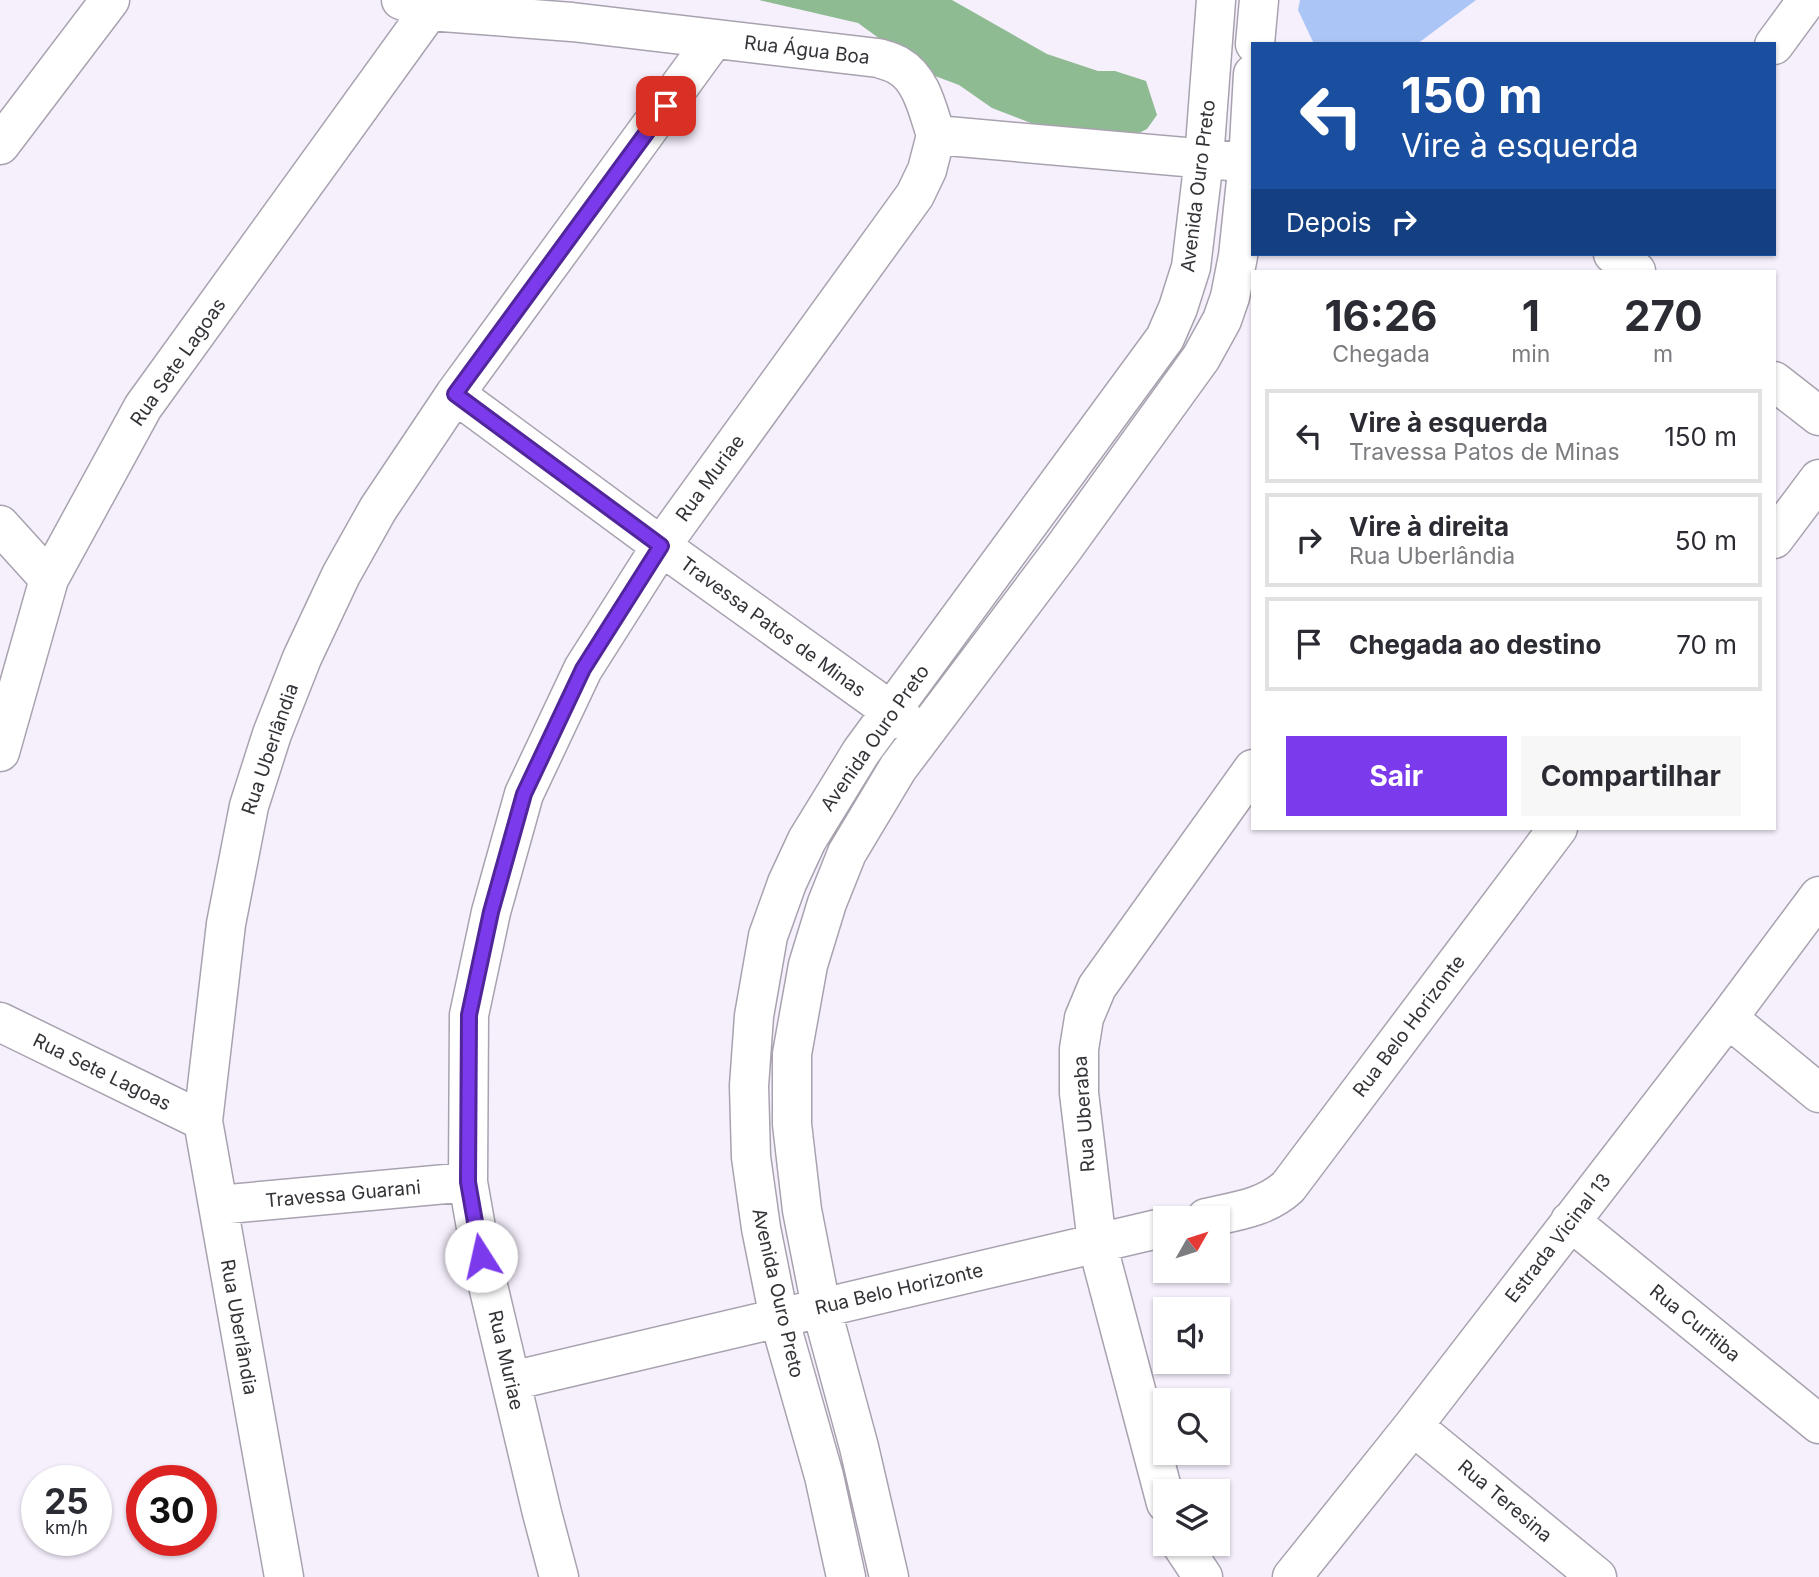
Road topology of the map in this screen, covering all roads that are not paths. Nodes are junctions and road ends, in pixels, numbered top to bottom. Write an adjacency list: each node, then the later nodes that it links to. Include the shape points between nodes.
1 (110, 0): 10 (street)
2 (1216, 0): 11 (street, Avenida Ouro Preto)
3 (1259, 0): 7 (street)
4 (1807, 0): 8 (street)
5 (415, 5): 6 (street, Rua Água Boa); 20 (street, Rua Sete Lagoas, via 144,407)
6 (714, 39): 9 (street, Rua Água Boa, via 878,58 900,66 916,82); 14 (street, Rua Uberlândia)
7 (1255, 42)
8 (1776, 42)
9 (936, 135): 11 (street); 19 (street, Rua Muriae, via 915,195)
10 (0, 145)
11 (1203, 159): 12 (street); 21 (street, Avenida Ouro Preto, via 1191,267 1165,338)
12 (1251, 162): 22 (street, Avenida Ouro Preto, via 1238,256 1222,320 1200,358 1063,549)
13 (1776, 383): 15 (street)
14 (455, 394): 19 (street, Travessa Patos de Minas); 30 (street, Rua Uberlândia, via 378,509 341,575 272,734 248,806 226,924)
15 (1819, 416)
16 (1819, 479): 18 (street)
17 (0, 525): 20 (street)
18 (1776, 535)
19 (661, 546): 21 (street, Travessa Patos de Minas); 31 (street, Rua Muriae, via 583,669 524,794 491,912 469,1015)
20 (49, 579): 23 (street, Rua Sete Lagoas)
21 (890, 712): 22 (street, Travessa Patos de Minas); 38 (street, Avenida Ouro Preto, via 807,840 768,936 754,1016 749,1086 751,1157)
22 (922, 733): 37 (street, Avenida Ouro Preto, via 870,814 837,878 808,965 794,1041 792,1124)
23 (0, 752)
24 (1251, 772): 36 (street, Rua Uberaba, via 1097,987 1084,1018 1079,1093)
25 (1556, 830): 33 (street, Rua Belo Horizonte, via 1288,1187 1272,1200)
26 (1819, 896): 27 (street, Estrada Vicinal 13)
27 (1728, 1018): 29 (street); 34 (street, Estrada Vicinal 13)
28 (0, 1022): 30 (street, Rua Sete Lagoas)
29 (1819, 1093)
30 (203, 1121): 32 (street, Rua Uberlândia)
31 (468, 1182): 32 (street, Travessa Guarani); 39 (street, Rua Muriae)
32 (218, 1205): 44 (street, Rua Uberlândia)
33 (1230, 1212)
34 (1570, 1222): 40 (street, Rua Curitiba); 41 (street, Estrada Vicinal 13)
35 (1153, 1230): 36 (street, Rua Belo Horizonte)
36 (1097, 1243): 37 (street, Rua Belo Horizonte); 42 (street, Rua Uberaba)
37 (821, 1307): 38 (street, Rua Belo Horizonte); 47 (street, Avenida Ouro Preto)
38 (779, 1318): 39 (street, Rua Belo Horizonte); 46 (street, Avenida Ouro Preto, via 824,1476)
39 (511, 1381): 45 (street, Rua Muriae)
40 (1819, 1424)
41 (1413, 1426): 49 (street, Estrada Vicinal 13); 50 (street, Rua Teresina)
42 (1160, 1479)
43 (1189, 1556): 48 (street)
44 (284, 1577)
45 (559, 1577)
46 (846, 1577)
47 (889, 1577)
48 (1203, 1577)
49 (1292, 1577)
50 (1597, 1577)

